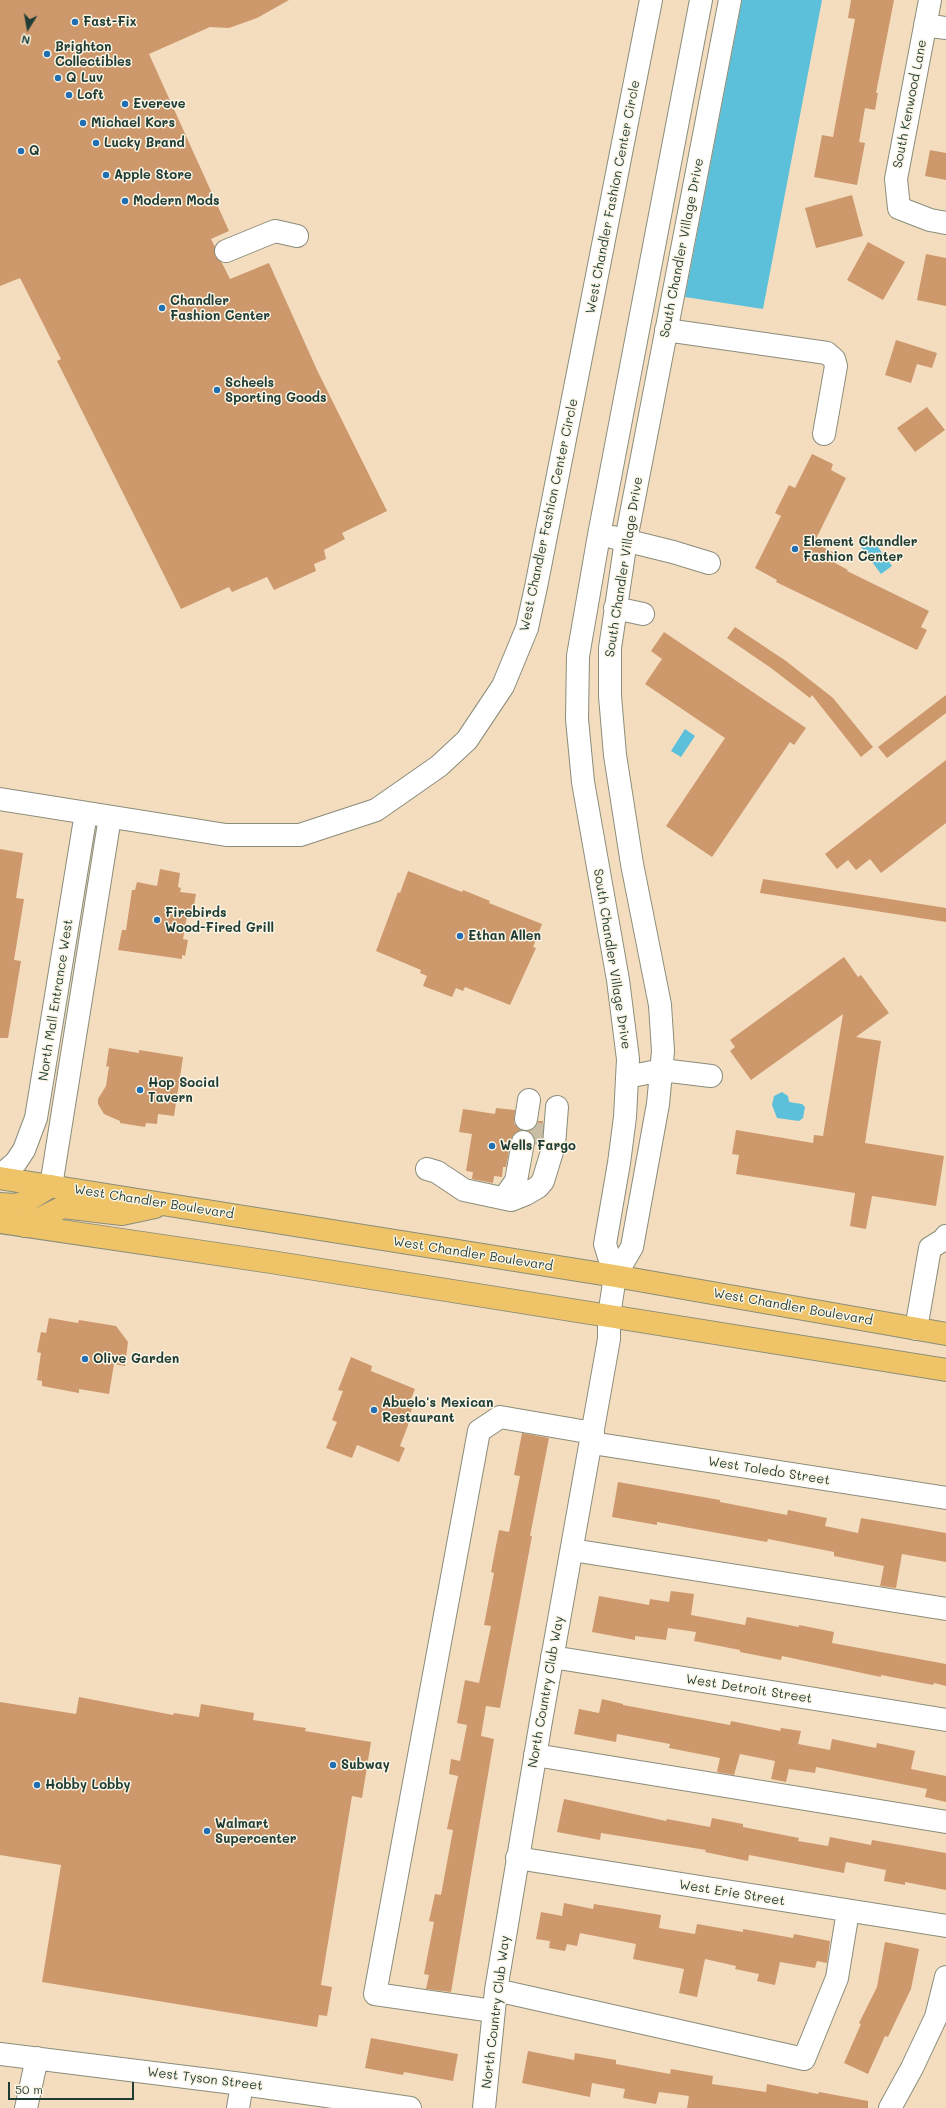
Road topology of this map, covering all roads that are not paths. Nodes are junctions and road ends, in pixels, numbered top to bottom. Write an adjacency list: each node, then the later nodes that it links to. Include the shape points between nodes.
1 (651, 0): 18 (street, West Chandler Fashion Center Circle, via 536,588 515,660 503,686 484,716 466,740 439,766 376,810 300,835 226,835)
2 (701, 0): 11 (street, South Chandler Village Drive)
3 (730, 0): 9 (street, South Chandler Village Drive)
4 (930, 0): 5 (street, South Kenwood Lane)
5 (936, 27): 6 (street, South Kenwood Lane, via 896,179 899,208 930,220)
6 (946, 223)
7 (298, 236): 8 (street, via 275,231)
8 (226, 251)
9 (666, 330): 10 (street, via 827,353 834,359 836,366); 12 (street, South Chandler Village Drive)
10 (824, 434)
11 (599, 534): 12 (street); 21 (street, South Chandler Village Drive, via 579,649 577,719 590,828 624,1019)
12 (626, 540): 13 (street); 14 (street, South Chandler Village Drive)
13 (709, 563)
14 (615, 608): 15 (street); 19 (street, South Chandler Village Drive, via 609,670 612,724 632,864 660,1005)
15 (643, 614)
16 (0, 799): 17 (street, West Chandler Fashion Center Circle)
17 (86, 813): 18 (street, West Chandler Fashion Center Circle); 25 (street, North Mall Entrance West, via 36,1118 24,1150)
18 (110, 817): 26 (street, North Mall Entrance West)
19 (662, 1070): 20 (street); 21 (street); 33 (street, South Chandler Village Drive, via 657,1112 632,1247)
20 (711, 1076)
21 (627, 1077): 33 (street, South Chandler Village Drive, via 619,1163 605,1244)
22 (539, 1111): 27 (street, via 554,1145 543,1181 538,1188)
23 (531, 1143): 27 (street, via 516,1181)
24 (427, 1169): 27 (street, via 437,1172 464,1190)
25 (0, 1177): 26 (main road, West Chandler Boulevard)
26 (51, 1186): 28 (main road, via 23,1203); 29 (main road, West Chandler Boulevard)
27 (515, 1197)
28 (0, 1204)
29 (168, 1204): 31 (main road, via 122,1214 63,1206); 33 (main road, West Chandler Boulevard)
30 (0, 1222): 31 (main road)
31 (25, 1226): 34 (main road, via 65,1230)
32 (946, 1236): 35 (street, via 930,1248)
33 (615, 1276): 34 (street, North Country Club Way); 35 (main road, West Chandler Boulevard)
34 (609, 1316): 37 (main road); 38 (street, North Country Club Way, via 609,1339)
35 (916, 1329): 36 (main road, West Chandler Boulevard)
36 (946, 1334)
37 (946, 1370)
38 (592, 1438): 39 (street, West Toledo Street); 40 (street, North Country Club Way); 50 (street, West Toledo Street, via 500,1417 479,1431 375,1994)
39 (946, 1498)
40 (572, 1550): 41 (street); 42 (street, North Country Club Way)
41 (946, 1609)
42 (552, 1657): 43 (street, West Detroit Street); 44 (street, North Country Club Way)
43 (946, 1720)
44 (535, 1755): 45 (street); 46 (street, North Country Club Way)
45 (946, 1822)
46 (517, 1858): 47 (street, West Erie Street); 50 (street, North Country Club Way)
47 (848, 1911): 48 (street, West Erie Street); 50 (street, via 837,1978 804,2059)
48 (946, 1926)
49 (946, 1978): 58 (street, via 936,2018)
50 (495, 2000): 57 (street, North Country Club Way)
51 (0, 2054): 52 (street, West Tyson Street)
52 (37, 2058): 53 (street, West Tyson Street); 54 (street)
53 (242, 2084): 55 (street); 56 (street, West Tyson Street)
54 (26, 2108)
55 (238, 2108)
56 (410, 2108)
57 (484, 2108)
58 (890, 2108)

